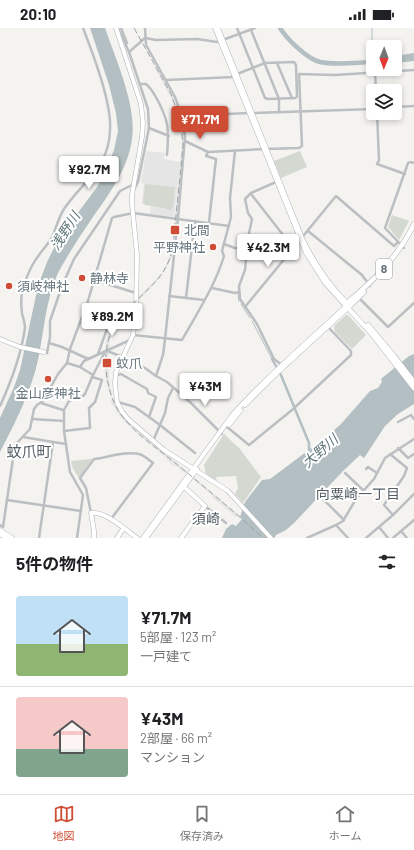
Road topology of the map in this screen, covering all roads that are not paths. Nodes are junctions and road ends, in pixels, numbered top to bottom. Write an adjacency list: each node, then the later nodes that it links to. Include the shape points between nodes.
1 (83, 28): 79 (street, via 103,87 109,114 109,142 98,169 63,210 51,239 29,272 21,296 25,326)
2 (118, 28): 12 (street); 42 (street, via 141,104 143,123)
3 (145, 28): 10 (street)
4 (215, 28): 11 (street)
5 (218, 28): 11 (street)
6 (237, 28): 9 (street)
7 (255, 28): 8 (street)
8 (251, 30): 9 (street); 13 (street)
9 (240, 34): 11 (street); 15 (street)
10 (145, 38): 11 (street); 12 (street); 20 (street, via 146,45)
11 (222, 41): 19 (street)
12 (130, 52): 21 (street)
13 (265, 63): 14 (street); 15 (street); 23 (street)
14 (278, 63): 22 (street); 22 (street, via 294,62 296,65 297,97)
15 (253, 68): 19 (street); 23 (street, via 265,98)
16 (414, 70): 17 (street)
17 (402, 71)
18 (366, 73): 27 (street, via 299,74)
19 (236, 75): 20 (street); 29 (street)
20 (166, 80): 30 (street)
21 (140, 84): 32 (street, via 148,109); 33 (street, via 150,87 164,113)
22 (292, 98): 23 (street)
23 (279, 99): 28 (street)
24 (414, 106): 25 (street)
25 (402, 107)
26 (366, 108): 27 (street)
27 (300, 111): 28 (street); 35 (street, via 301,148)
28 (280, 112): 29 (street)
29 (251, 113): 30 (street); 35 (street)
30 (182, 116): 34 (street)
31 (377, 120): 40 (street, via 377,164)
32 (149, 128): 33 (street); 44 (street, via 138,182)
33 (168, 136): 38 (street)
34 (185, 142): 37 (street); 46 (street)
35 (265, 149): 36 (street); 41 (street); 53 (street)
36 (235, 151): 37 (street); 50 (street, via 230,198 232,214)
37 (208, 152): 48 (street, via 206,156 216,159)
38 (167, 155)
39 (414, 163): 40 (street, via 408,162)
40 (405, 174): 55 (street, via 385,228)
41 (276, 182): 43 (street); 53 (street)
42 (134, 184): 44 (street); 78 (street, via 120,191 74,259 50,321)
43 (251, 193): 56 (street); 57 (street, via 245,199 252,219)
44 (132, 195): 45 (street)
45 (133, 213): 46 (street); 59 (street, via 112,218); 63 (street)
46 (178, 218): 47 (street); 64 (street)
47 (195, 221): 48 (street); 66 (street)
48 (209, 222): 50 (street)
49 (414, 224): 52 (main road, 8)
50 (229, 226): 54 (street)
51 (308, 231): 53 (street); 55 (street, via 336,196 394,246); 60 (street, via 362,275)
52 (412, 232): 55 (main road, 8)
53 (301, 240): 56 (street); 69 (street, via 322,274)
54 (224, 244): 57 (street); 61 (street, via 224,256)
55 (401, 245): 60 (main road, 8, via 390,266)
56 (294, 249): 58 (street)
57 (246, 250): 58 (street); 62 (street, via 245,270)
58 (289, 255): 70 (street)
59 (94, 280): 63 (street); 80 (street)
60 (369, 285): 65 (main road, 8)
61 (212, 288): 62 (street); 67 (street)
62 (239, 292): 70 (street)
63 (137, 293): 73 (street)
64 (169, 296): 66 (street); 75 (street)
65 (358, 296): 68 (street, via 388,327); 69 (main road, 8)
66 (186, 298): 67 (street)
67 (204, 300): 75 (street, via 182,340)
68 (414, 303)
69 (348, 306): 72 (street); 76 (main road)
70 (245, 308): 88 (street, via 257,324 274,359)
71 (112, 315): 83 (street)
72 (326, 326): 88 (street); 106 (street, via 351,351 351,355 292,410 249,445)
73 (132, 335): 75 (street); 77 (street)
74 (0, 339): 79 (street)
75 (165, 339): 92 (street)
76 (378, 339): 93 (main road); 95 (main road)
77 (130, 340): 82 (street); 84 (street)
78 (49, 343): 80 (street); 81 (street, via 47,353)
79 (21, 347): 81 (street); 98 (street)
80 (70, 350): 85 (street); 86 (street)
81 (44, 352)
82 (106, 352): 83 (street); 84 (street); 90 (street)
83 (98, 355): 85 (street)
84 (123, 356): 91 (street); 92 (street)
85 (89, 358): 87 (street)
86 (67, 363): 87 (street); 96 (street)
87 (80, 367): 90 (street)
88 (282, 367): 89 (street)
89 (276, 372): 106 (street); 108 (street, via 248,397)
90 (93, 376): 99 (street, via 85,394 69,401); 107 (street, via 102,380 95,402 89,408 90,428)
91 (115, 376): 97 (street); 100 (street, via 121,374 156,397)
92 (156, 376): 94 (street)
93 (414, 382)
94 (173, 388): 105 (street); 108 (street)
95 (414, 388)
96 (41, 402): 99 (street); 101 (street, via 34,409)
97 (117, 402): 100 (street, via 135,407); 111 (street, via 129,420)
98 (0, 406)
99 (64, 410): 103 (street)
100 (149, 417): 105 (street)
101 (32, 419): 103 (street); 109 (street, via 30,428)
102 (414, 419): 104 (street, via 412,415)
103 (64, 421): 107 (street)
104 (398, 422)
105 (160, 424): 111 (street); 115 (street)
106 (227, 427): 108 (street)
107 (64, 431): 113 (street)
108 (221, 433): 118 (street)
109 (23, 437): 112 (street); 126 (street, via 15,445)
110 (413, 440): 114 (street)
111 (153, 441): 118 (street)
112 (53, 442): 113 (street); 127 (street)
113 (66, 444): 129 (street, via 70,472 83,495)
114 (398, 448): 116 (street); 117 (street, via 408,458)
115 (195, 453)
116 (390, 454): 121 (street); 131 (street, via 407,468 384,506)
117 (414, 454)
118 (195, 470): 122 (street); 153 (street, via 228,491)
119 (366, 470): 121 (street, via 368,467)
120 (345, 473): 123 (street)
121 (377, 473): 123 (street)
122 (183, 486): 128 (street); 150 (street); 151 (street)
123 (364, 491): 133 (street, via 356,499)
124 (414, 494): 131 (street)
125 (322, 498): 133 (street)
126 (7, 500): 127 (street); 136 (street, via 3,527)
127 (44, 505): 129 (street); 145 (street)
128 (205, 506): 134 (street); 152 (street)
129 (80, 511): 146 (street)
130 (91, 513): 132 (street, via 100,514); 132 (street, via 86,488 80,478 94,459 121,454 141,454 153,463); 147 (street)
131 (393, 515): 138 (street)
132 (111, 520): 139 (street)
133 (344, 520): 137 (street)
134 (226, 522)
135 (413, 522): 141 (street)
136 (0, 525)
137 (336, 525): 154 (street); 155 (street)
138 (379, 527): 156 (street); 157 (street)
139 (123, 528): 148 (street); 149 (street)
140 (0, 530): 144 (street)
141 (401, 531): 158 (street); 159 (street)
142 (0, 534): 143 (street)
143 (6, 538)
144 (12, 538)
145 (39, 538)
146 (77, 538)
147 (94, 538)
148 (117, 538)
149 (137, 538)
150 (143, 538)
151 (146, 538)
152 (181, 538)
153 (271, 538)
154 (307, 538)
155 (348, 538)
156 (366, 538)
157 (388, 538)
158 (393, 538)
159 (407, 538)

